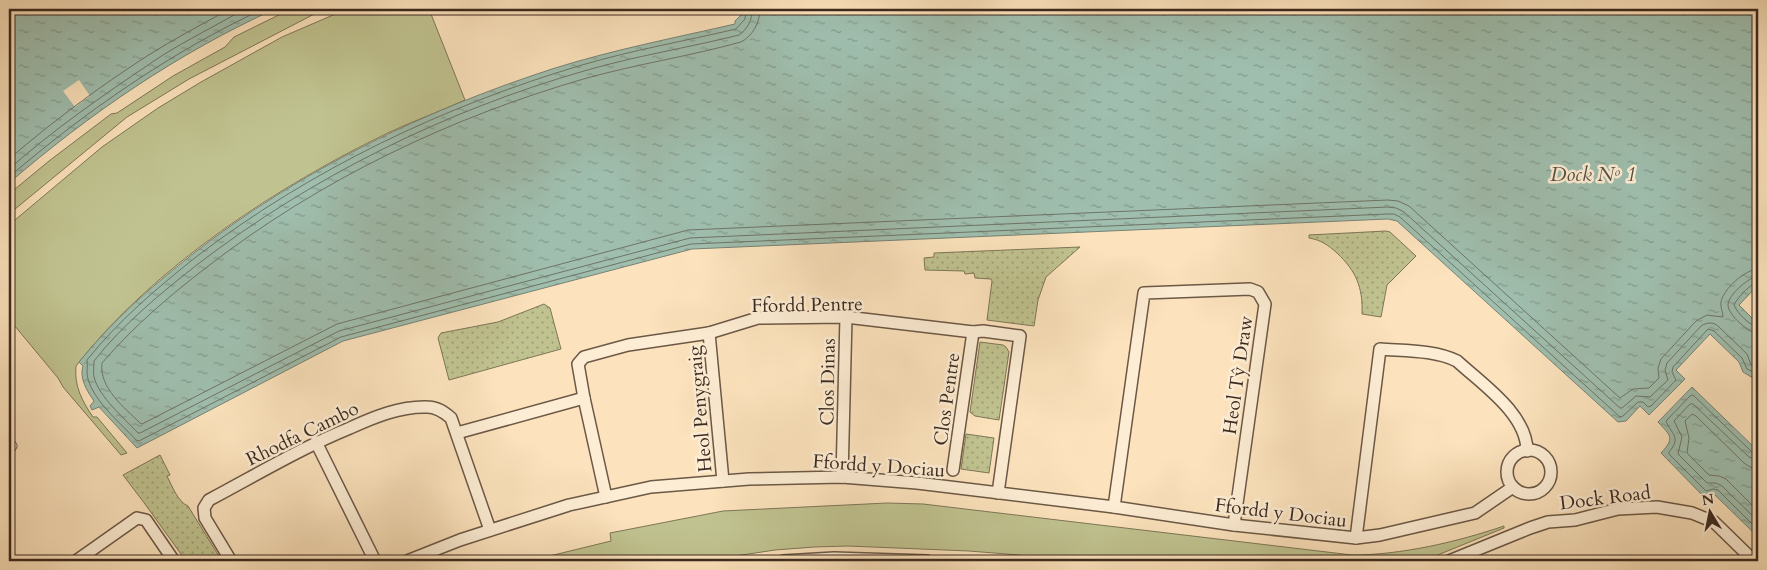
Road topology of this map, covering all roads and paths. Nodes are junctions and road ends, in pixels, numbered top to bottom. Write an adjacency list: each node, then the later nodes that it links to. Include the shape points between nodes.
1 (846, 317): 2 (street, Ffordd Pentre); 3 (street, Ffordd Pentre, via 758,318); 11 (street, Clos Dinas)
2 (973, 332): 10 (street, Clos Pentre); 14 (street, Ffordd Pentre, via 1020,336)
3 (709, 333): 4 (street, Ffordd Pentre, via 628,344 584,358 578,364); 12 (street, Heol Penygraig)
4 (584, 398): 5 (street); 15 (street, Ffordd Pentre)
5 (457, 433): 7 (street, Rhodfa Cambo, via 447,414 428,406 377,416); 18 (street, Rhodfa Cambo)
6 (9, 442): 8 (street, via 12,446)
7 (316, 442): 22 (street, Rhodfa Cambo, via 209,500 204,508 205,518); 23 (street)
8 (9, 450)
9 (1527, 451): 13 (street, via 1515,456 1508,468); 13 (street, via 1547,459 1552,473 1550,480 1540,492 1533,494); 19 (street, Ffordd y Dociau, via 1527,442 1514,414 1457,361 1449,357 1380,348)
10 (953, 470)
11 (842, 477): 12 (street, Ffordd y Dociau); 14 (street, Ffordd y Dociau)
12 (723, 481): 15 (street, Ffordd y Dociau, via 651,487)
13 (1513, 487): 19 (street, Ffordd y Dociau, via 1475,513)
14 (998, 494): 16 (street, Ffordd y Dociau)
15 (606, 497): 18 (street, Ffordd y Dociau)
16 (1114, 507): 17 (street, Ffordd y Dociau); 17 (street, Heol Tŷ Draw, via 1144,293 1250,289 1258,292 1265,304)
17 (1234, 525): 19 (street, Ffordd y Dociau)
18 (490, 530): 24 (street, Ffordd y Dociau)
19 (1356, 538)
20 (76, 561): 21 (street, via 137,518 146,520)
21 (174, 561)
22 (231, 561)
23 (375, 561)
24 (407, 561)
25 (783, 561): 26 (street, via 834,558)
26 (926, 561)
27 (1449, 561): 28 (street, Dock Road, via 1548,522 1574,520 1618,509 1657,507 1692,513 1714,522)
28 (1754, 561)

